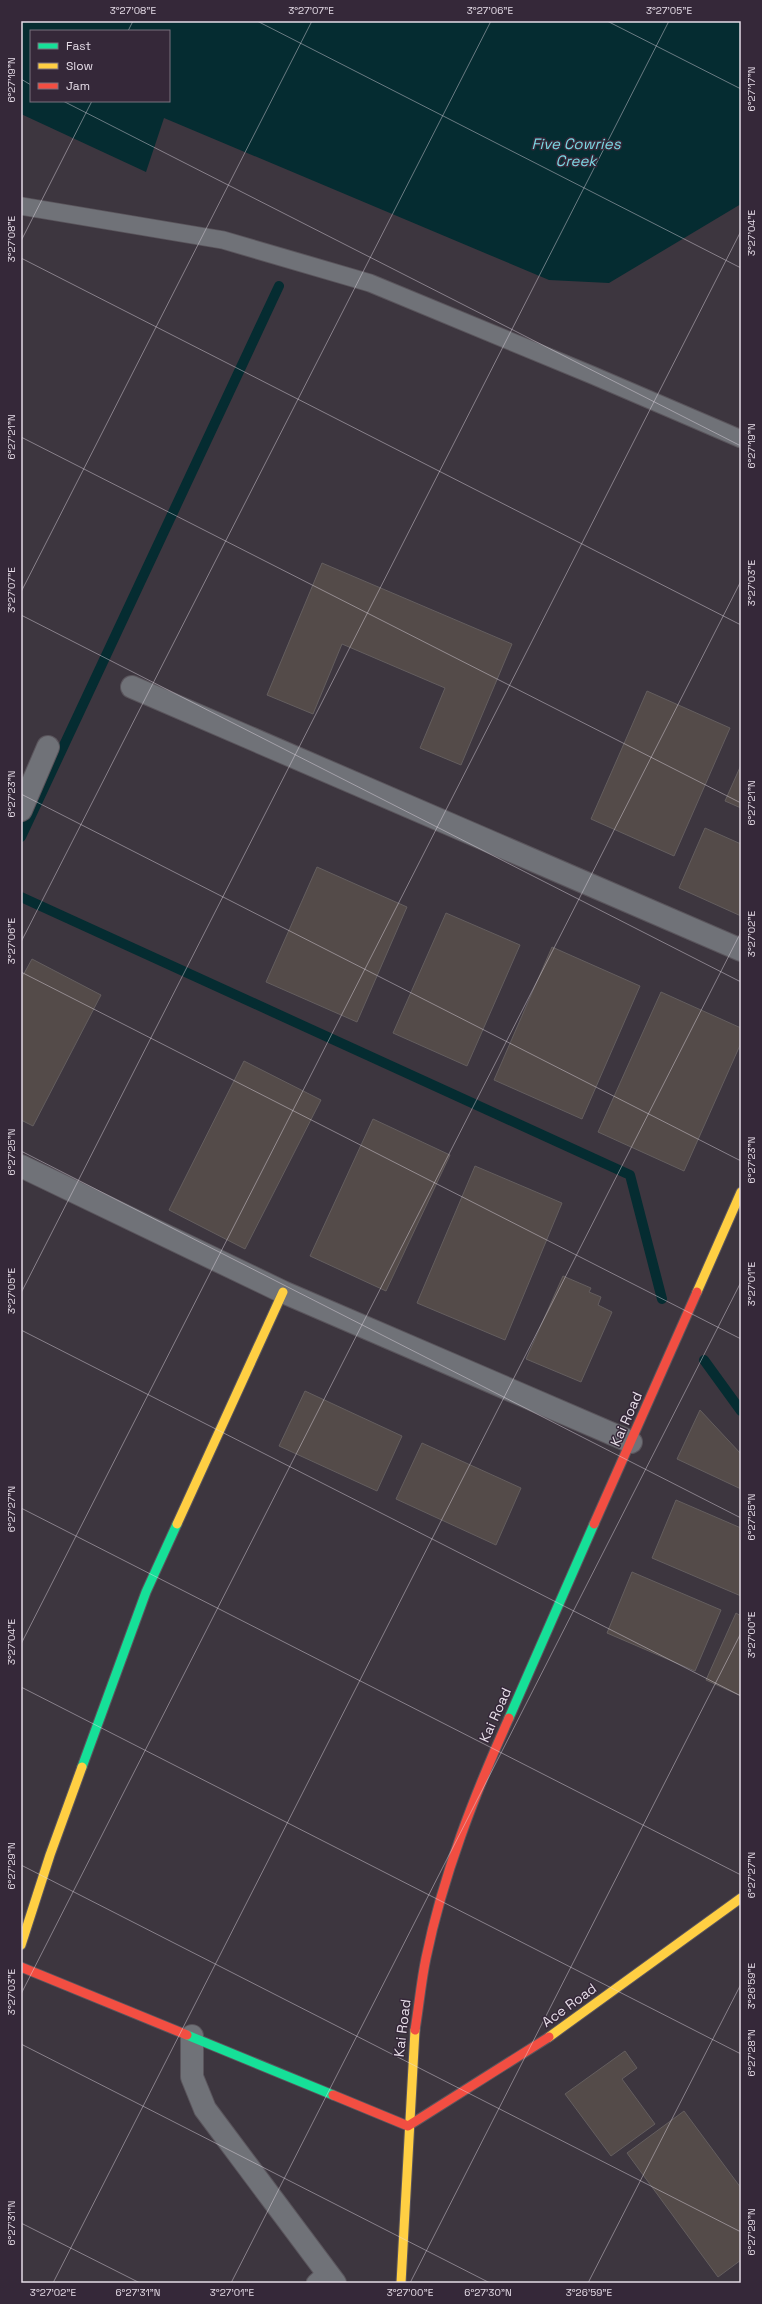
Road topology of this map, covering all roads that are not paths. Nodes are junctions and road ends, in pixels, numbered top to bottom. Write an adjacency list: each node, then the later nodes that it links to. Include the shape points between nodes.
1 (21, 206): 2 (lane, via 223,240 370,283)
2 (741, 440)
3 (132, 687): 6 (street)
4 (48, 747): 5 (street)
5 (21, 810)
6 (741, 950)
7 (21, 1166): 9 (street)
8 (741, 1192): 10 (street, Kai Road)
9 (283, 1292): 10 (street); 12 (street, via 146,1592 50,1855)
10 (631, 1442): 15 (street, Kai Road, via 475,1794 448,1873 426,1958 413,2042)
11 (741, 1898): 15 (street, Ace Road, via 548,2038)
12 (21, 1945)
13 (21, 1967): 14 (street)
14 (192, 2036): 15 (street); 16 (street, via 192,2077 205,2109)
15 (408, 2126): 17 (street, Kai Road)
16 (326, 2279)
17 (402, 2283)

